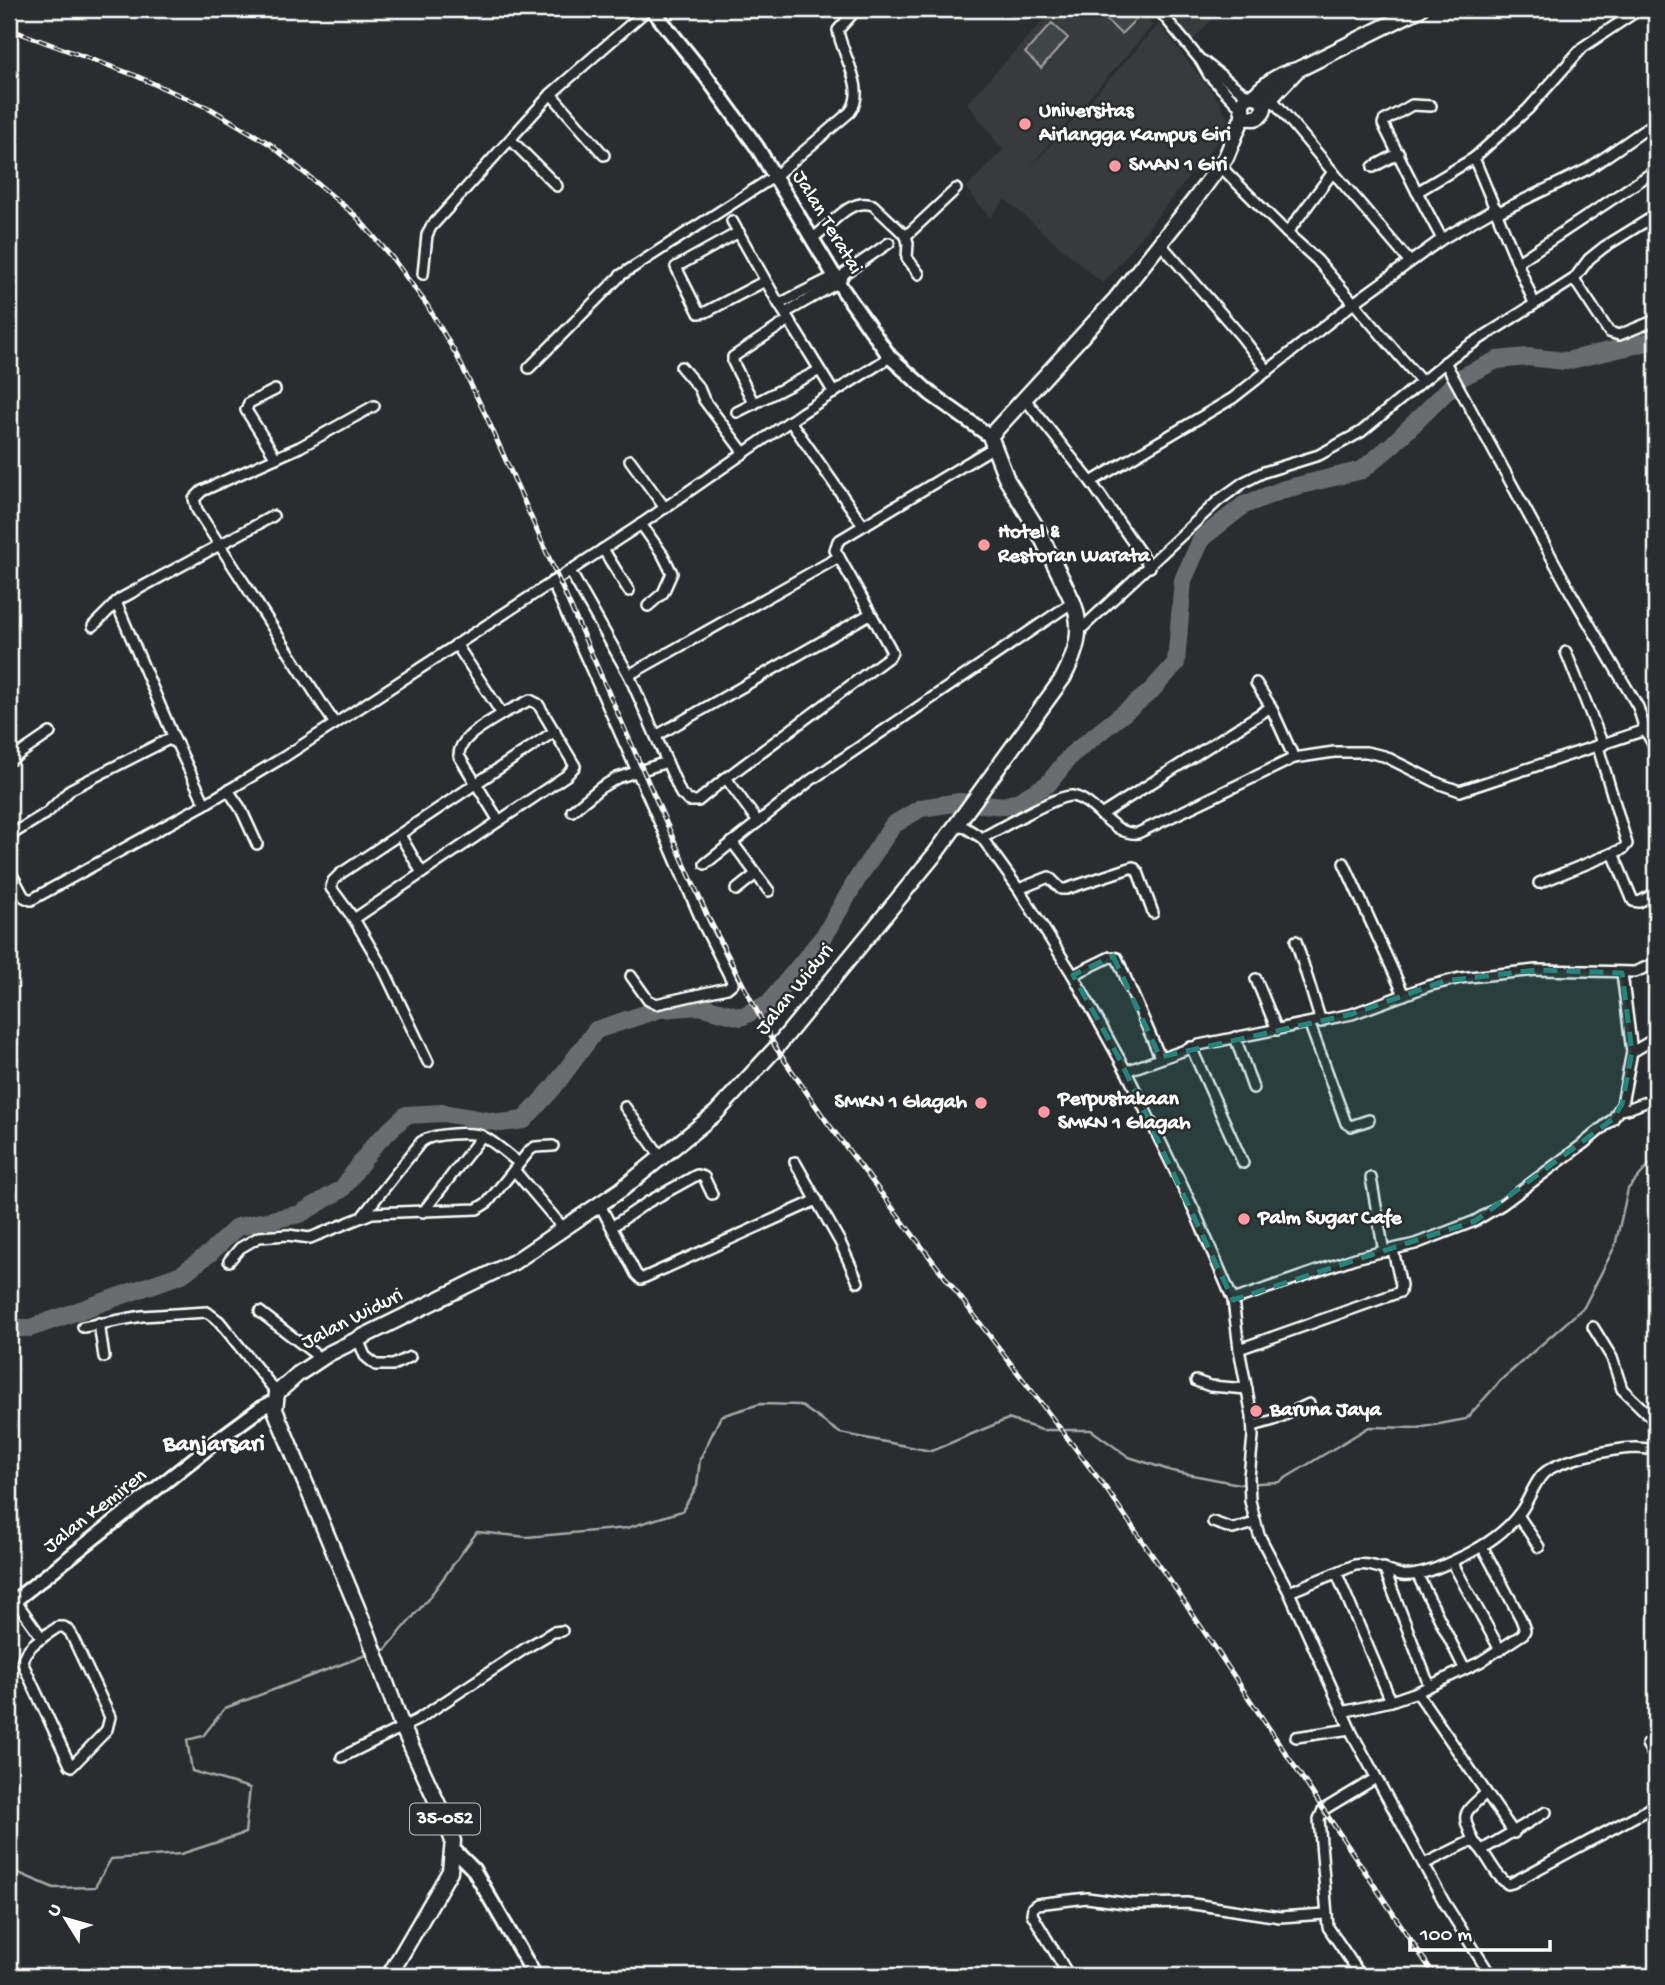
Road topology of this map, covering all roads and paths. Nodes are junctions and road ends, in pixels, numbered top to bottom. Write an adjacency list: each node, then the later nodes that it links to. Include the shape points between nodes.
1 (857, 9): 20 (street, via 838,30 852,75 855,106)
2 (1158, 9): 7 (street)
3 (1420, 9): 6 (main road)
4 (1640, 9): 15 (street, via 1583,47 1528,109)
5 (657, 11): 8 (street); 20 (street, Jalan Teratai)
6 (1393, 15): 9 (main road, via 1297,70)
7 (1201, 61): 9 (street); 9 (street, via 1209,75)
8 (551, 94): 12 (street); 14 (street)
9 (1255, 105): 16 (main road); 19 (street)
10 (1431, 106): 13 (street, via 1412,105 1384,121)
11 (1656, 122): 24 (street, via 1588,169)
12 (511, 140): 21 (street); 36 (street, via 431,227)
13 (1399, 153): 17 (street); 23 (street)
14 (604, 155)
15 (1474, 158): 23 (street); 24 (street)
16 (1223, 161): 28 (street); 33 (main road)
17 (1373, 167)
18 (1656, 170): 35 (street)
19 (1334, 172): 28 (street); 34 (street)
20 (775, 176): 30 (street, Jalan Teratai); 48 (street, via 621,275)
21 (557, 186)
22 (956, 189): 29 (street)
23 (1417, 192): 31 (street)
24 (1497, 210): 31 (street); 35 (street)
25 (1656, 215): 39 (street, via 1604,247)
26 (732, 221): 27 (street)
27 (739, 232): 40 (street); 40 (street, via 677,267 690,298 699,313 706,313)
28 (1287, 233): 41 (street)
29 (906, 236): 30 (street, via 873,205 861,203); 37 (street, via 907,258)
30 (813, 238): 38 (street, Jalan Teratai)
31 (1442, 239): 34 (street)
32 (889, 243): 38 (street)
33 (1160, 243): 50 (street); 54 (main road, via 1115,300)
34 (1410, 262): 41 (street)
35 (1518, 262): 42 (street)
36 (423, 274)
37 (919, 274)
38 (839, 277): 43 (street); 45 (street, Jalan Teratai)
39 (1574, 279): 42 (street); 44 (street, via 1609,331 1619,335)
40 (765, 281): 43 (street)
41 (1354, 302): 50 (street); 51 (street)
42 (1534, 303): 47 (street)
43 (785, 313): 49 (street); 55 (street, via 733,357)
44 (1656, 320)
45 (890, 356): 53 (street); 59 (street, Jalan Teratai)
46 (681, 367): 60 (street)
47 (1448, 367): 51 (street); 88 (street, via 1631,693)
48 (529, 368)
49 (818, 370): 53 (street); 55 (street)
50 (1268, 371): 63 (street, via 1191,425)
51 (1421, 381): 71 (street, via 1350,439 1244,482)
52 (275, 390): 61 (street, via 249,403 246,410)
53 (834, 393): 58 (street)
54 (1024, 399): 59 (main road); 63 (street)
55 (754, 404): 57 (street)
56 (374, 406): 61 (street)
57 (737, 412)
58 (790, 421): 60 (street); 67 (street)
59 (992, 441): 67 (street); 75 (main road, Jalan Widuri, via 1007,480)
60 (744, 453): 64 (street)
61 (276, 458): 68 (street, via 202,491 194,499)
62 (630, 460): 64 (street)
63 (1091, 482): 71 (street)
64 (665, 508): 66 (street)
65 (273, 516): 68 (street)
66 (640, 524): 69 (street); 77 (street, via 672,573 663,593)
67 (863, 525): 70 (street, via 838,541 835,550)
68 (220, 545): 76 (street); 87 (street)
69 (603, 549): 72 (street); 74 (street)
70 (839, 556): 78 (street); 83 (street)
71 (1150, 567): 80 (street)
72 (570, 570): 73 (street); 83 (street)
73 (552, 582): 81 (street); 98 (street)
74 (629, 591)
75 (1073, 602): 80 (main road, Jalan Widuri); 106 (street, via 833,765)
76 (116, 603): 79 (street); 92 (street)
77 (648, 606)
78 (870, 614): 91 (street); 99 (street, via 890,656)
79 (93, 626)
80 (1079, 631): 107 (main road, Jalan Widuri, via 1062,678)
81 (456, 644): 86 (street); 87 (street)
82 (1566, 652): 93 (street)
83 (629, 675): 91 (street)
84 (1256, 683): 85 (street)
85 (1271, 707): 95 (street); 104 (street)
86 (502, 714): 89 (street, via 535,700); 100 (street, via 459,750)
87 (335, 724): 101 (street)
88 (1645, 730): 93 (street); 94 (street)
89 (555, 731): 100 (street); 105 (street, via 574,762 573,769)
90 (50, 733): 96 (street)
91 (656, 736): 97 (street)
92 (177, 744): 102 (street); 109 (street, via 164,741 71,789 48,812)
93 (1600, 746): 95 (street, via 1460,791 1366,752); 113 (street, via 1628,842)
94 (1656, 749)
95 (1294, 758): 104 (street, via 1138,832 1124,831)
96 (9, 761)
97 (667, 762): 98 (street); 99 (street, via 689,801 698,801)
98 (637, 772): 103 (street, via 600,788); 130 (street, via 733,982 727,988 656,1004)
99 (726, 778): 106 (street)
100 (476, 784): 105 (street); 108 (street)
101 (228, 790): 102 (street); 112 (street)
102 (205, 804): 116 (street, via 31,900 24,897)
103 (572, 811)
104 (1101, 815): 110 (street, via 1069,796)
105 (499, 821): 117 (street)
106 (758, 822): 111 (street)
107 (959, 824): 110 (street); 150 (main road, Jalan Widuri, via 751,1076)
108 (400, 835): 117 (street); 125 (street, via 333,881 331,888)
109 (9, 836)
110 (982, 838): 120 (street)
111 (732, 842): 115 (street); 118 (street)
112 (257, 844)
113 (1613, 853): 119 (street); 123 (street, via 1633,901)
114 (1344, 863): 132 (street)
115 (705, 864)
116 (9, 870)
117 (422, 873): 125 (street)
118 (756, 874): 121 (street); 122 (street)
119 (1539, 883)
120 (1018, 889): 124 (street, via 1049,877 1063,890 1133,867); 129 (street)
121 (736, 890)
122 (769, 891)
123 (1656, 893)
124 (1153, 913)
125 (354, 919): 141 (street)
126 (1296, 941): 133 (street)
127 (1656, 963): 128 (street)
128 (1622, 973): 132 (street, via 1491,973 1444,981); 139 (street)
129 (1073, 975): 140 (street, via 1117,958); 142 (street)
130 (631, 976)
131 (1256, 979): 135 (street)
132 (1404, 995): 133 (street)
133 (1321, 1022): 134 (street)
134 (1310, 1024): 135 (street); 147 (street, via 1346,1123 1351,1126)
135 (1277, 1030): 136 (street)
136 (1235, 1037): 138 (street); 143 (street)
137 (1656, 1038): 139 (street)
138 (1191, 1047): 140 (street); 152 (street)
139 (1632, 1052): 146 (street)
140 (1160, 1057): 142 (street)
141 (428, 1062)
142 (1126, 1071): 165 (street)
143 (1253, 1088)
144 (1656, 1098): 146 (street)
145 (625, 1107): 150 (street)
146 (1619, 1110): 162 (street, via 1583,1144 1475,1221)
147 (1369, 1120)
148 (482, 1136): 153 (street); 158 (street); 159 (street, via 426,1138)
149 (553, 1146): 153 (street, via 535,1147)
150 (662, 1158): 157 (main road, Jalan Widuri)
151 (796, 1162): 156 (street)
152 (1242, 1163)
153 (517, 1166): 158 (street, via 477,1209); 161 (street)
154 (1371, 1178): 162 (street)
155 (712, 1194): 160 (street, via 704,1177 697,1175)
156 (817, 1200): 160 (street, via 641,1279); 164 (street)
157 (602, 1209): 160 (street); 161 (main road, Jalan Widuri)
158 (423, 1212): 159 (street)
159 (363, 1216): 163 (street, via 310,1238 259,1237)
160 (612, 1224)
161 (564, 1229): 170 (main road, Jalan Widuri, via 503,1268)
162 (1388, 1251): 165 (street, via 1332,1265); 171 (street, via 1400,1292)
163 (229, 1261)
164 (858, 1282)
165 (1233, 1300): 171 (street)
166 (260, 1312): 174 (street)
167 (99, 1323): 168 (street); 172 (street); 177 (street, via 207,1312 219,1321)
168 (83, 1327)
169 (1593, 1327): 179 (street, via 1612,1358 1620,1386)
170 (359, 1342): 173 (street, via 369,1361 383,1367); 174 (main road, Jalan Widuri)
171 (1239, 1349): 176 (street)
172 (104, 1357)
173 (410, 1357)
174 (317, 1361): 177 (main road, Jalan Widuri)
175 (1196, 1381): 176 (street)
176 (1247, 1389): 180 (street)
177 (276, 1397): 192 (street, Jalan Kemiren); 201 (main road, 35-052, via 275,1410)
178 (1309, 1404): 180 (street)
179 (1656, 1422)
180 (1253, 1426): 184 (street, via 1249,1478)
181 (1656, 1450): 182 (street, via 1623,1449 1552,1468 1543,1474)
182 (1518, 1515): 185 (street); 186 (street)
183 (1213, 1522): 184 (street, via 1233,1529)
184 (1255, 1523): 191 (street)
185 (1482, 1546): 187 (street); 195 (street, via 1525,1630)
186 (1539, 1548)
187 (1452, 1562): 190 (street); 195 (street)
188 (1384, 1568): 189 (street, via 1361,1564); 190 (street); 197 (street)
189 (1337, 1574): 191 (street); 199 (street)
190 (1417, 1574): 196 (street)
191 (1289, 1592): 200 (street)
192 (12, 1603): 194 (street)
193 (562, 1631): 201 (street, via 553,1632 449,1701)
194 (41, 1638): 194 (street, via 22,1662 72,1766 107,1729 110,1717 68,1628)
195 (1500, 1650): 196 (street)
196 (1464, 1668): 197 (street)
197 (1429, 1685): 198 (street)
198 (1417, 1692): 199 (street); 208 (street)
199 (1391, 1701): 200 (street)
200 (1342, 1712): 202 (street)
201 (402, 1726): 205 (street); 213 (main road, 35-052)
202 (1350, 1729): 203 (street); 207 (street)
203 (1296, 1737)
204 (1647, 1744): 206 (street)
205 (342, 1757)
206 (1656, 1760)
207 (1376, 1777): 215 (street); 216 (street, via 1323,1811 1318,1819)
208 (1486, 1793): 211 (street); 212 (street, via 1465,1814)
209 (1656, 1805): 214 (street, via 1512,1883 1502,1880)
210 (1546, 1812): 211 (street)
211 (1514, 1833): 214 (street)
212 (1474, 1842): 214 (street); 215 (street)
213 (454, 1850): 217 (main road, 35-052, via 444,1883); 218 (street, via 473,1869)
214 (1482, 1850)
215 (1424, 1864): 221 (street)
216 (1325, 1914): 219 (street, via 1280,1917 1187,1903 1132,1904 1087,1898 1037,1904 1032,1914); 220 (street, via 1331,1933)
217 (389, 1976)
218 (535, 1976)
219 (1069, 1976)
220 (1361, 1976)
221 (1491, 1976)

